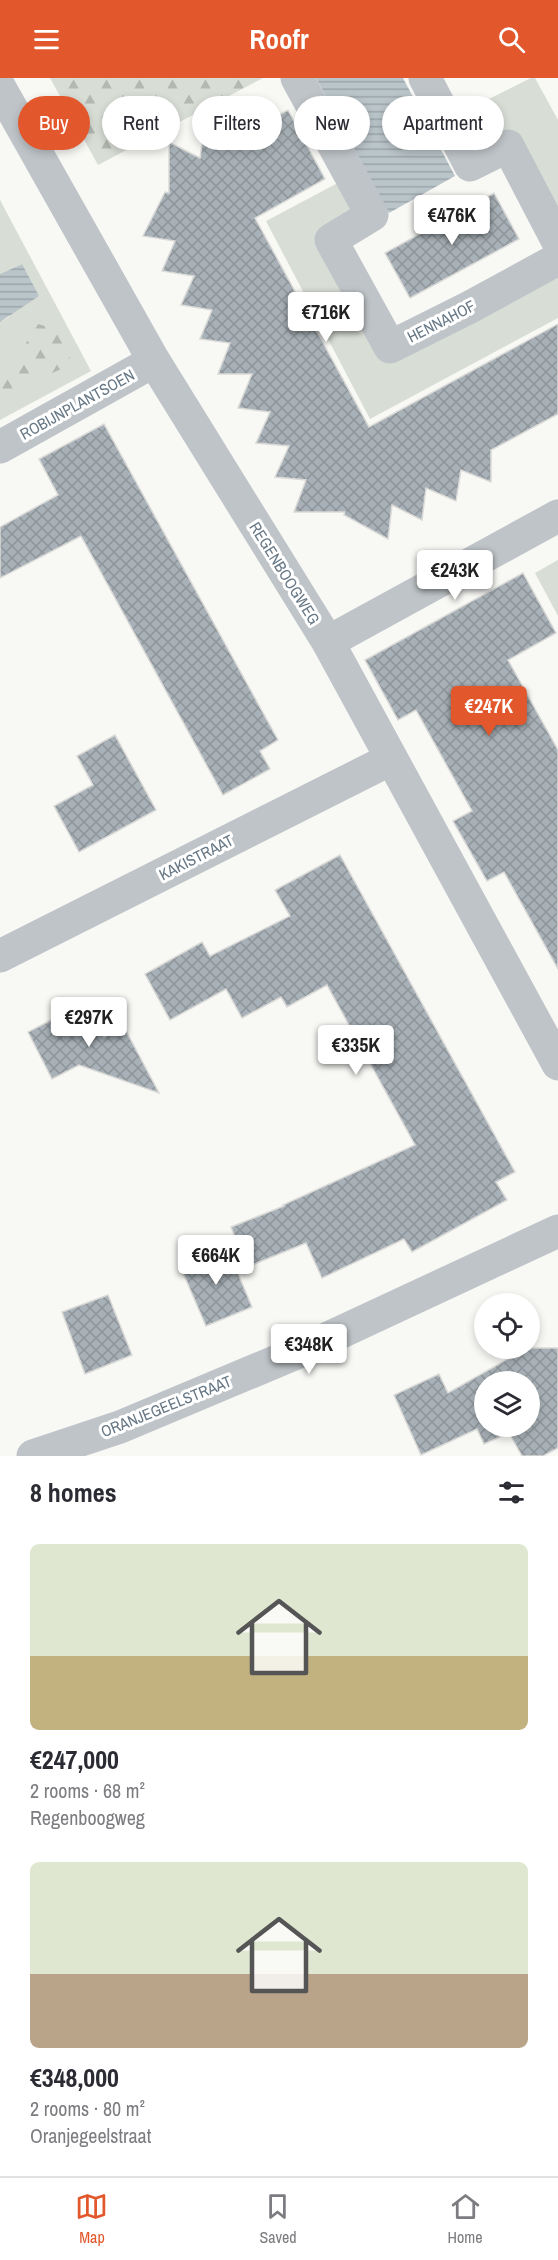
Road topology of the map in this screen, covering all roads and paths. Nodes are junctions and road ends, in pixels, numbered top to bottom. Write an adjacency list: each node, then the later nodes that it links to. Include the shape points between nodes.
1 (297, 78): 5 (street, HENNAHOF, via 372,215 331,240 390,347)
2 (425, 78): 4 (street, via 471,165 508,146)
3 (0, 88): 6 (street, REGENBOOGWEG)
4 (558, 242)
5 (558, 259)
6 (154, 361): 7 (street, ROBIJNPLANTSOEN); 9 (street, REGENBOOGWEG)
7 (0, 447)
8 (558, 516): 9 (street)
9 (327, 642): 10 (street, REGENBOOGWEG)
10 (391, 759): 11 (street, KAKISTRAAT); 12 (street, REGENBOOGWEG)
11 (0, 957)
12 (558, 1064)
13 (558, 1231): 14 (street, ORANJEGEELSTRAAT, via 294,1354 120,1427)
14 (33, 1456)

